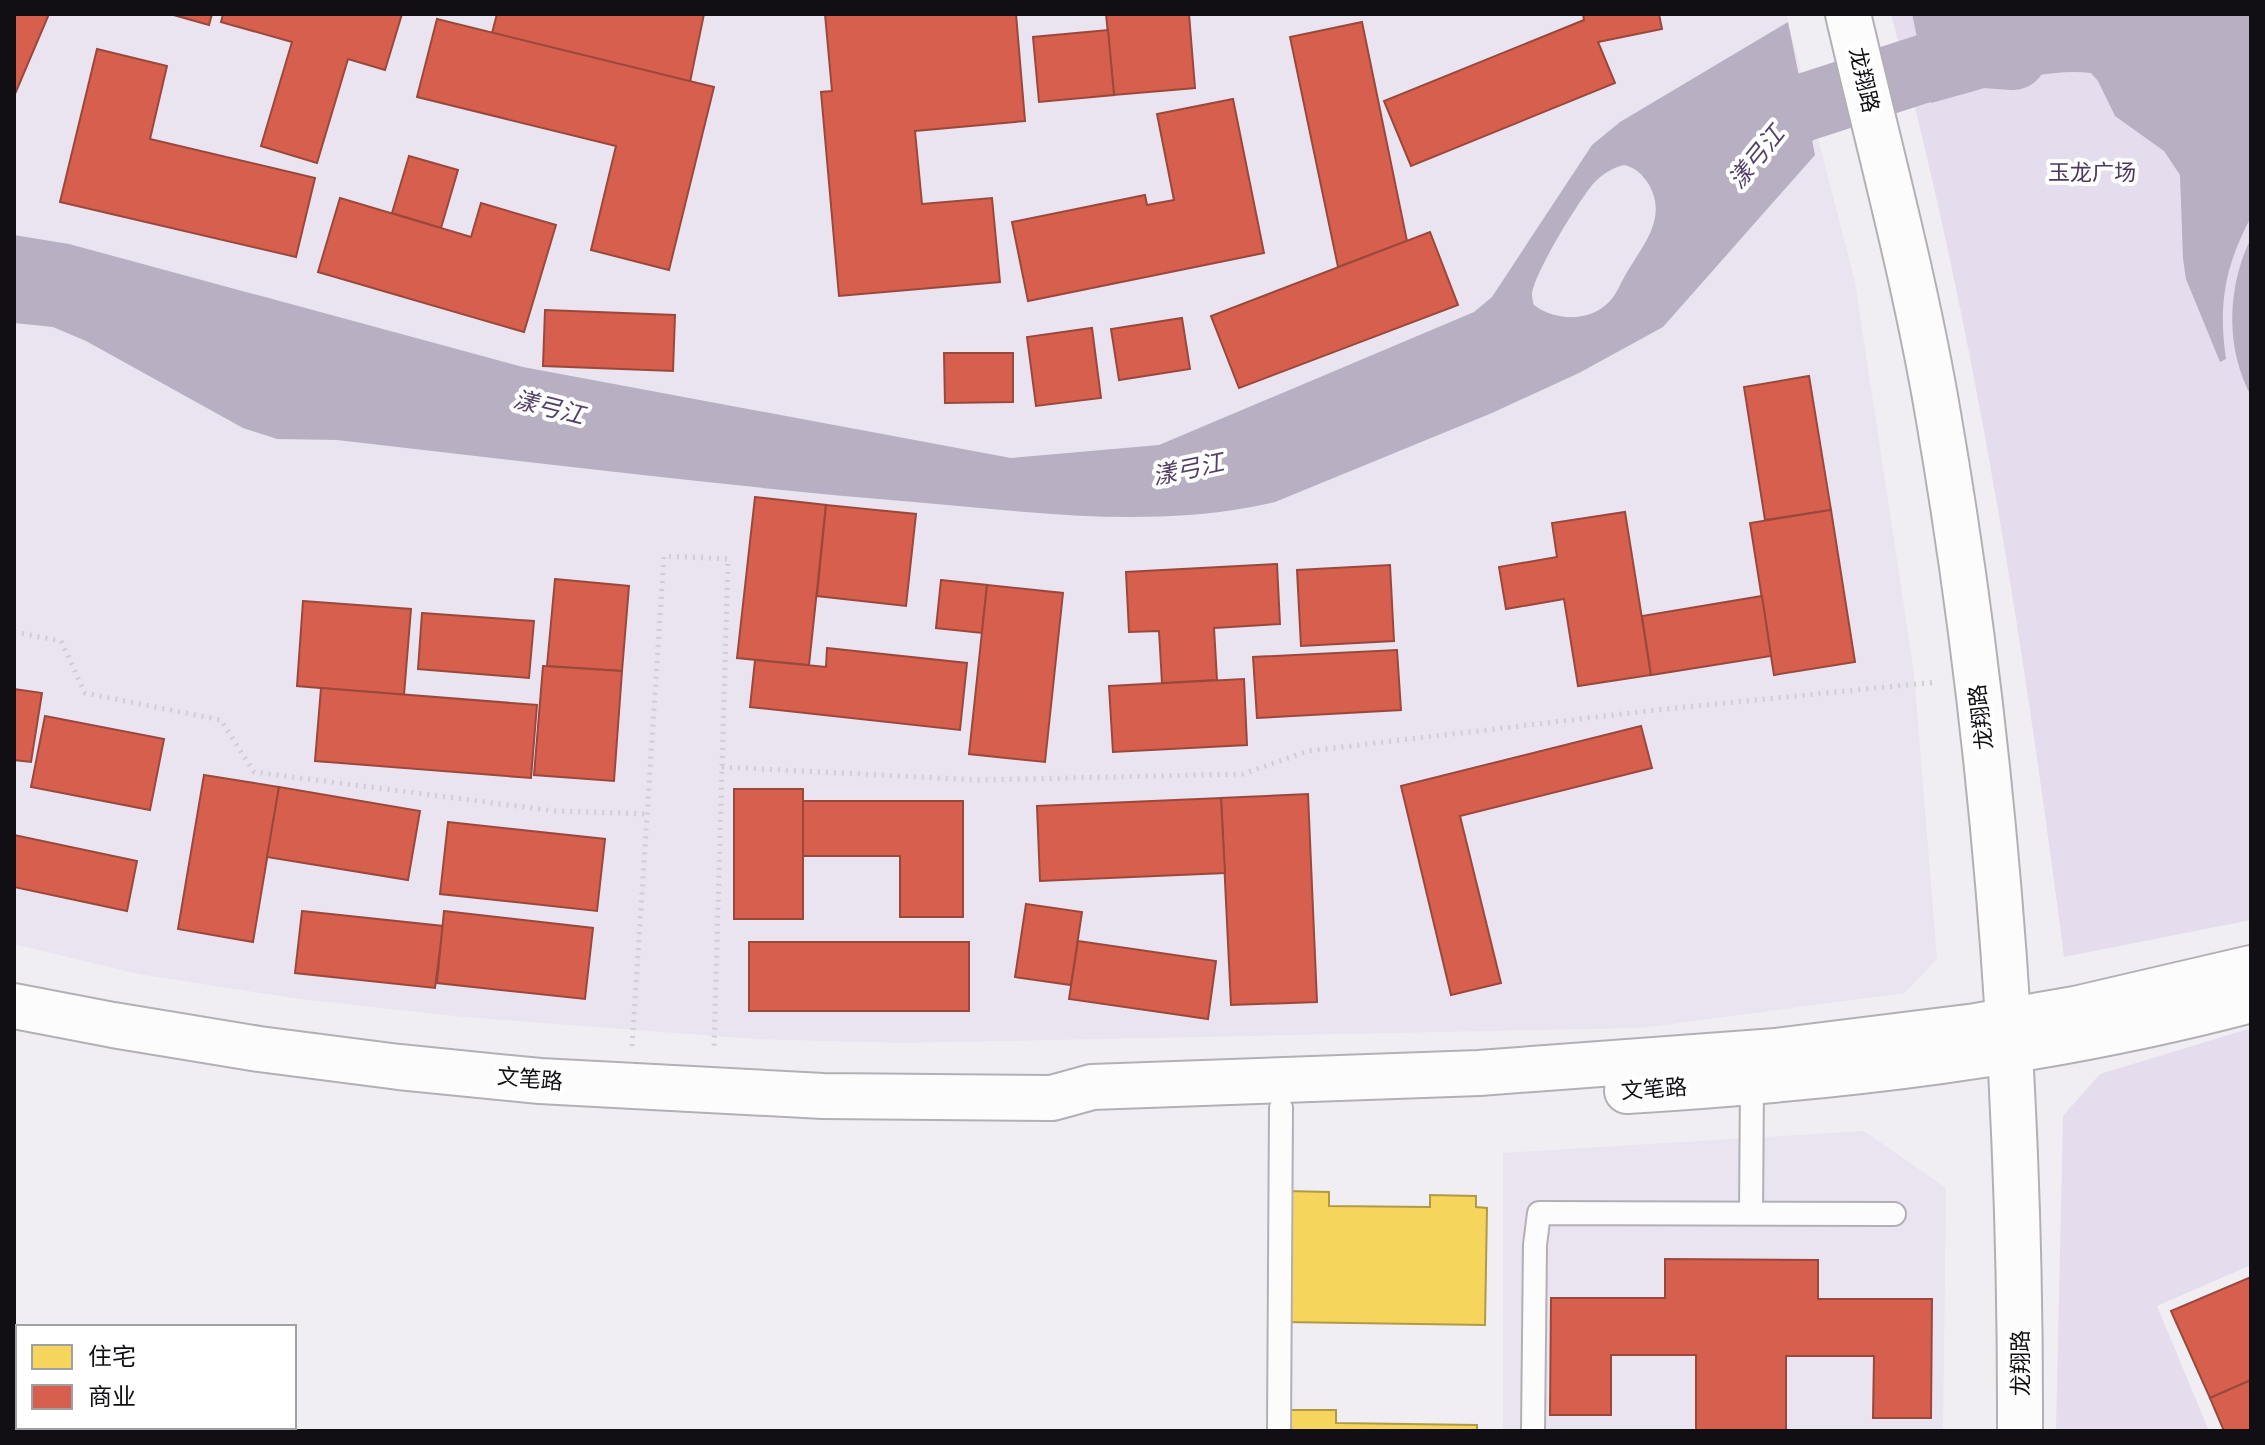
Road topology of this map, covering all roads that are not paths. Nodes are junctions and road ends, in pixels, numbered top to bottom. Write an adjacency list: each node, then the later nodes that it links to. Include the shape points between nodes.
1 (1848, 14): 5 (street, 龙翔路, via 1908,265 1961,555 1996,849)
2 (2251, 968): 5 (street, 文笔路, via 2075,1009)
3 (2251, 1000): 5 (street, 文笔路, via 2128,1029)
4 (14, 1006): 7 (street, 文笔路, via 306,1055 629,1087)
5 (2011, 1036): 6 (street, 文笔路, via 1880,1071); 7 (street, 文笔路, via 1890,1038 1479,1073 1092,1087); 13 (street, 龙翔路)
6 (1752, 1083): 8 (street, 文笔路); 9 (lane)
7 (1052, 1098): 8 (street, 文笔路, via 1090,1111)
8 (1281, 1108): 11 (lane)
9 (1751, 1213): 10 (lane); 12 (lane, via 1539,1213)
10 (1894, 1214)
11 (1279, 1431)
12 (1533, 1431)
13 (2020, 1431)

